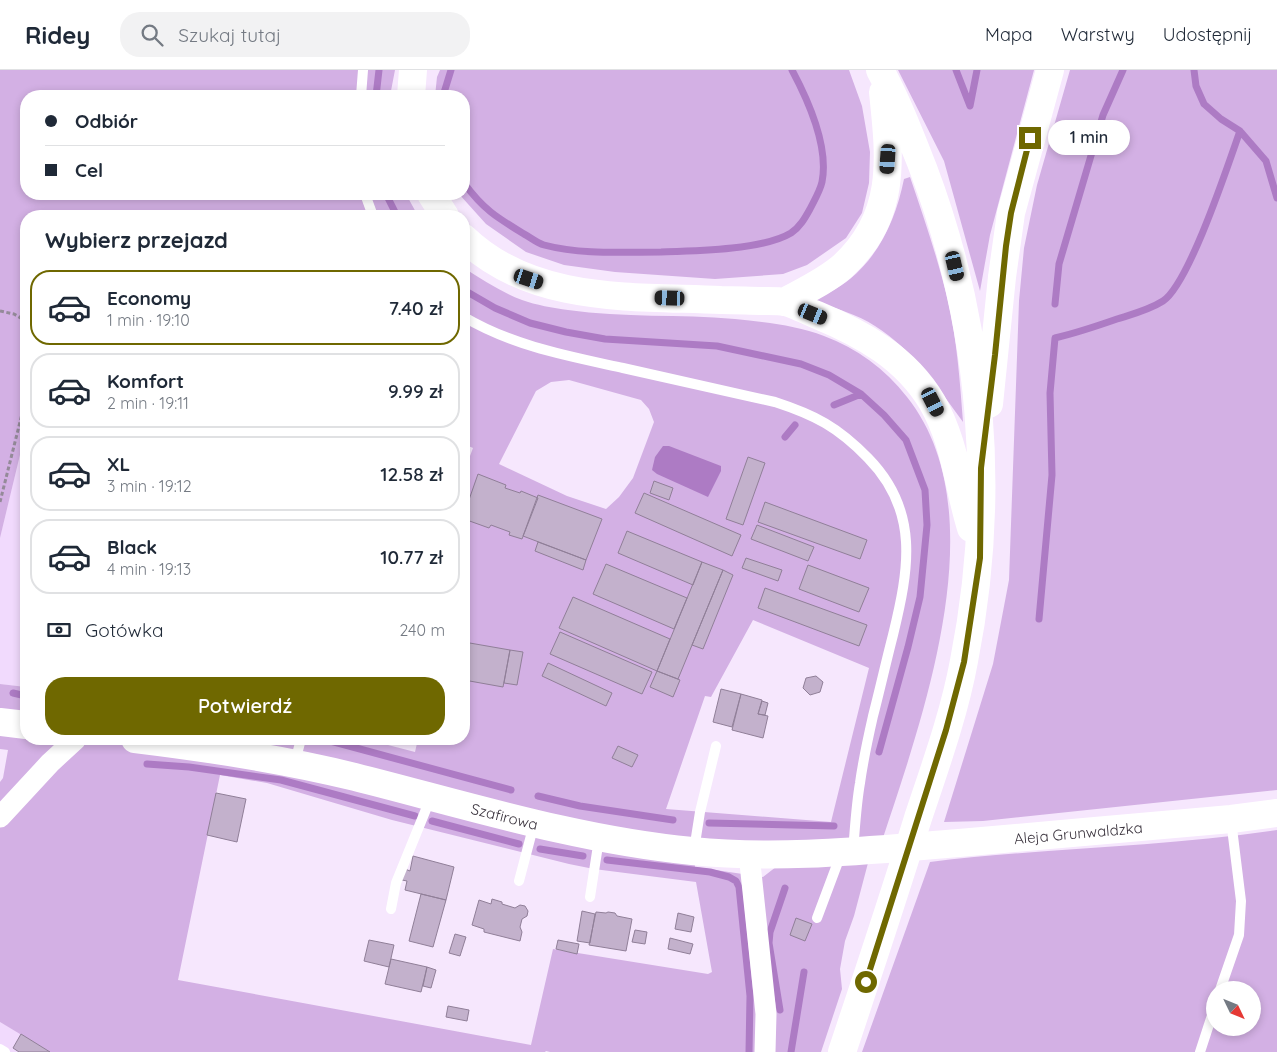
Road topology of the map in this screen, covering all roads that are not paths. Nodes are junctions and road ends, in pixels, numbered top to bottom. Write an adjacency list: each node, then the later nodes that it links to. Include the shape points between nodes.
1 (363, 70): 5 (lane)
2 (413, 70): 6 (main road)
3 (1050, 70): 10 (main road, via 1011,213)
4 (881, 71): 8 (main road, via 888,159 886,190 876,223 869,237 842,267 819,284); 10 (main road, via 914,144 955,266 977,386)
5 (361, 90)
6 (411, 90)
7 (470, 243): 8 (main road, via 507,270 555,287 611,295)
8 (784, 302): 11 (main road, via 865,337 896,359 923,388 951,444)
9 (470, 320): 25 (lane, via 495,334 553,352 798,409 842,434 887,480 897,498 907,552 904,587 859,785)
10 (981, 468): 11 (main road)
11 (980, 558): 36 (main road, via 964,662 946,730)
12 (0, 722): 13 (main road)
13 (20, 724)
14 (70, 745): 20 (street)
15 (194, 745): 17 (main road, Szafirowa, via 252,751)
16 (716, 746): 24 (lane)
17 (298, 751): 18 (main road, Szafirowa)
18 (431, 797): 22 (main road, Szafirowa); 29 (lane, via 396,883)
19 (1277, 813): 21 (main road, Aleja Grunwaldzka)
20 (0, 817)
21 (1231, 819): 25 (main road, Aleja Grunwaldzka); 31 (lane, via 1241,901 1238,935)
22 (534, 823): 23 (main road, Szafirowa); 27 (lane)
23 (600, 837): 24 (main road, Szafirowa); 28 (lane)
24 (694, 851): 26 (main road, Szafirowa)
25 (858, 851): 26 (main road, Szafirowa); 30 (lane)
26 (749, 854): 35 (street, via 766,1014)
27 (519, 881)
28 (590, 897)
29 (391, 909)
30 (816, 918)
31 (1223, 981)
32 (1206, 1034): 37 (lane)
33 (0, 1049): 34 (lane)
34 (5, 1052)
35 (765, 1052)
36 (842, 1052)
37 (1200, 1052)

